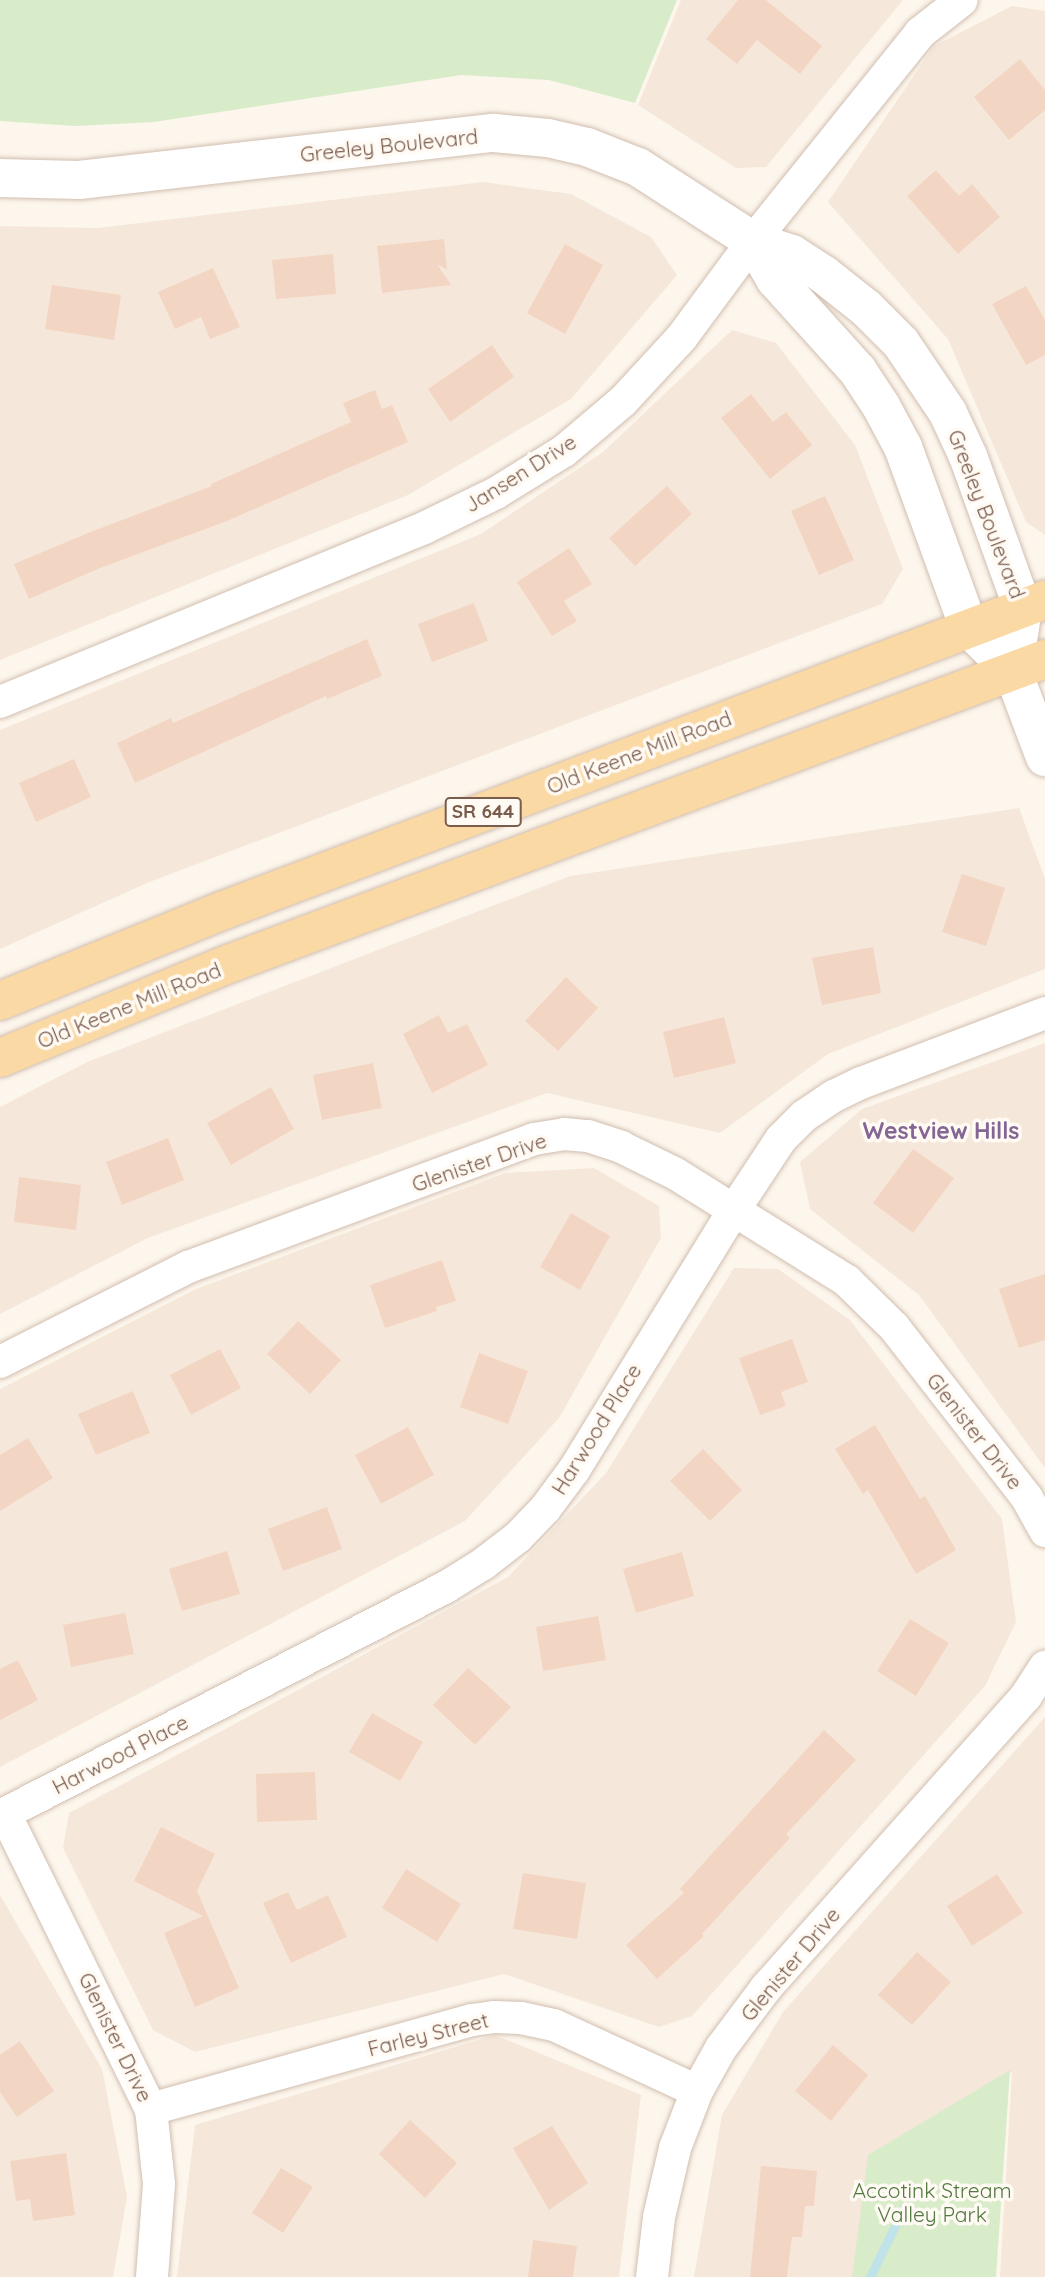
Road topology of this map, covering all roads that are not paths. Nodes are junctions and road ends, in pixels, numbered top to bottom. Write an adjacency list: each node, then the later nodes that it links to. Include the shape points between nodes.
1 (962, 0): 3 (street, Jansen Drive, via 920,33)
2 (0, 178): 3 (street, Greeley Boulevard, via 79,180 462,136 524,135 587,147 638,167)
3 (753, 241): 4 (street, Greeley Boulevard, via 792,254 823,274 901,343 948,413); 5 (street, Greeley Boulevard, via 775,279 858,371 881,406 902,447); 7 (street, Jansen Drive, via 682,337 623,401 564,451 496,493 424,528)
4 (1034, 605): 5 (main road, Old Keene Mill Road / SR 644); 6 (street, Greeley Boulevard)
5 (969, 628): 6 (street, Greeley Boulevard); 9 (main road, Old Keene Mill Road / SR 644, via 224,910)
6 (1029, 665): 8 (street, Greeley Boulevard); 11 (main road, Old Keene Mill Road / SR 644, via 231,963)
7 (0, 702)
8 (1045, 757)
9 (0, 1001)
10 (1045, 1013): 12 (street, Harwood Place, via 834,1096 781,1139)
11 (0, 1058)
12 (734, 1210): 13 (street, Glenister Drive, via 621,1147 588,1136 534,1139 188,1267); 14 (street, Glenister Drive, via 847,1281 894,1327 1027,1498); 16 (street, Harwood Place, via 574,1471 518,1536 446,1587)
13 (0, 1362)
14 (1045, 1531)
15 (1045, 1667): 17 (street, Glenister Drive, via 1026,1696 765,1988)
16 (2, 1815): 18 (street, Glenister Drive)
17 (696, 2091): 18 (street, Farley Street, via 554,2025 495,2017); 20 (street, Glenister Drive, via 675,2148 659,2217)
18 (151, 2109): 19 (street, Glenister Drive, via 159,2184)
19 (152, 2277)
20 (652, 2277)

